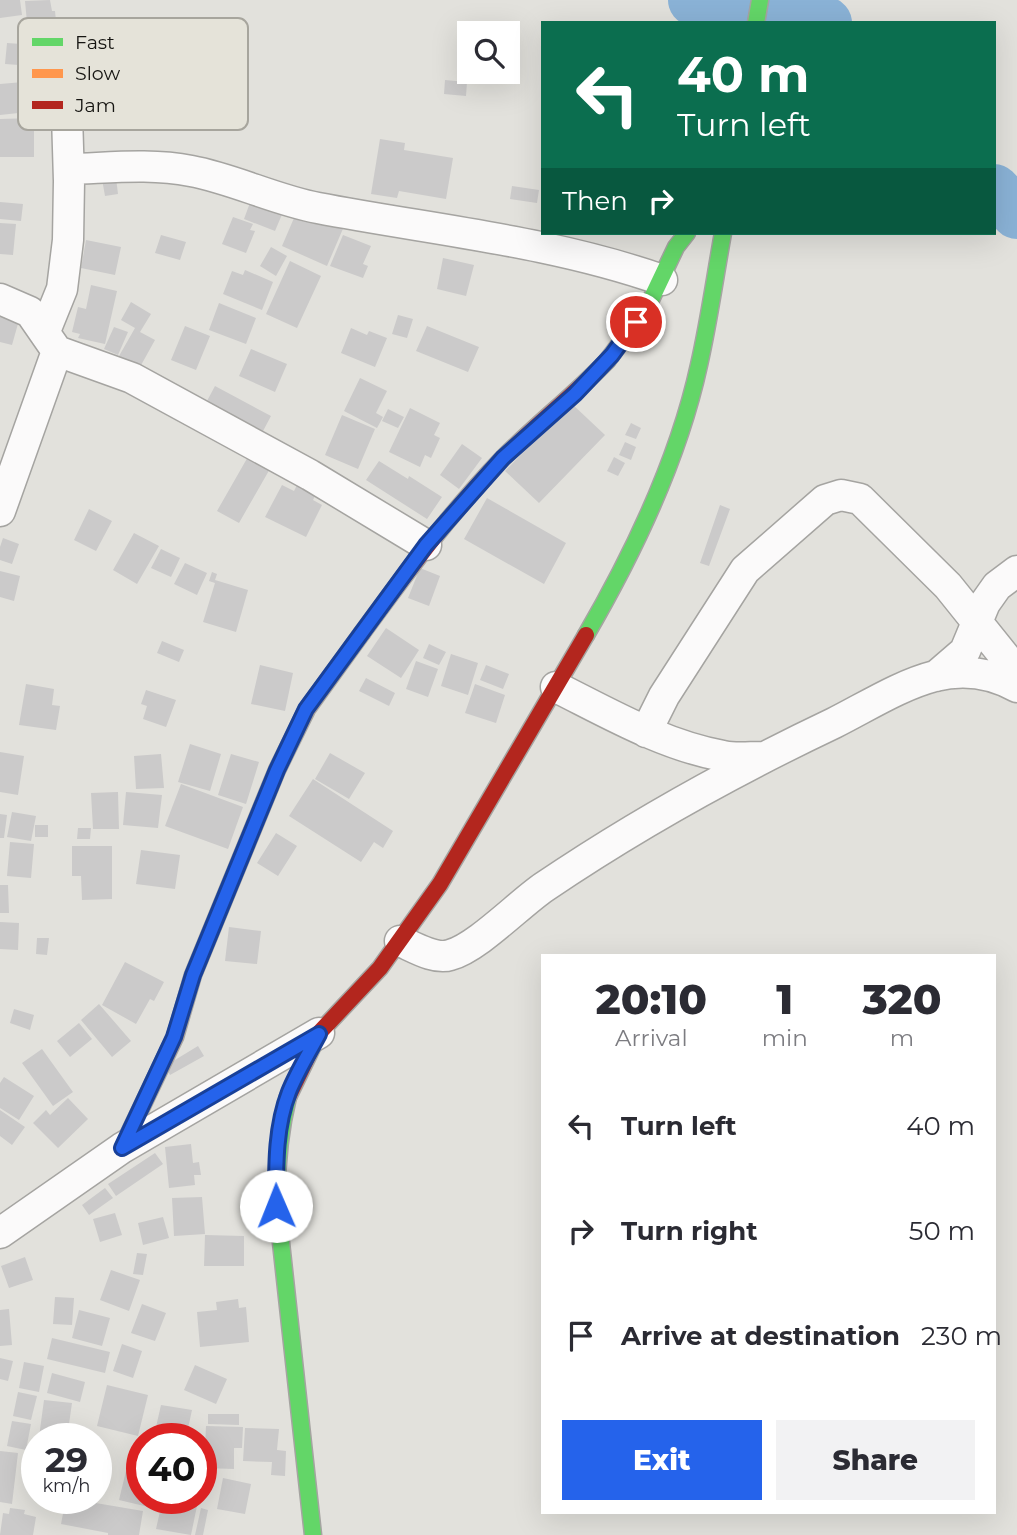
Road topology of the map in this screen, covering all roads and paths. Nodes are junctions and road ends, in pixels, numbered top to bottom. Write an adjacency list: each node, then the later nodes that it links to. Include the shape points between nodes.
1 (760, 0): 2 (street)
2 (757, 21)
3 (68, 130): 4 (street)
4 (69, 169): 7 (street, via 157,166 192,171 316,208 505,240); 9 (street, via 68,240)
5 (685, 235): 7 (street)
6 (723, 235): 17 (street, via 699,366 678,437 603,605)
7 (662, 280): 11 (street, via 612,355 503,458)
8 (0, 299): 9 (street, via 30,312)
9 (51, 341): 10 (street); 11 (street, via 132,378 310,475)
10 (0, 511)
11 (426, 545): 22 (street, via 306,709 193,975 174,1037)
12 (1017, 571): 13 (street, via 997,586)
13 (978, 625): 14 (street, via 965,651); 15 (street, via 1005,657); 18 (street, via 948,586 860,499 841,495 825,500 746,570 664,696)
14 (936, 676): 16 (street, via 969,673 1000,677); 19 (street)
15 (1017, 680)
16 (1017, 687)
17 (556, 688): 18 (street); 20 (street, via 440,884)
18 (646, 732): 19 (street, via 726,757)
19 (762, 757): 20 (street, via 591,855 463,950 448,957)
20 (400, 942): 21 (street)
21 (319, 1034): 22 (street); 24 (street, via 289,1093 276,1167)
22 (122, 1148): 23 (street)
23 (1, 1230)
24 (313, 1535)

